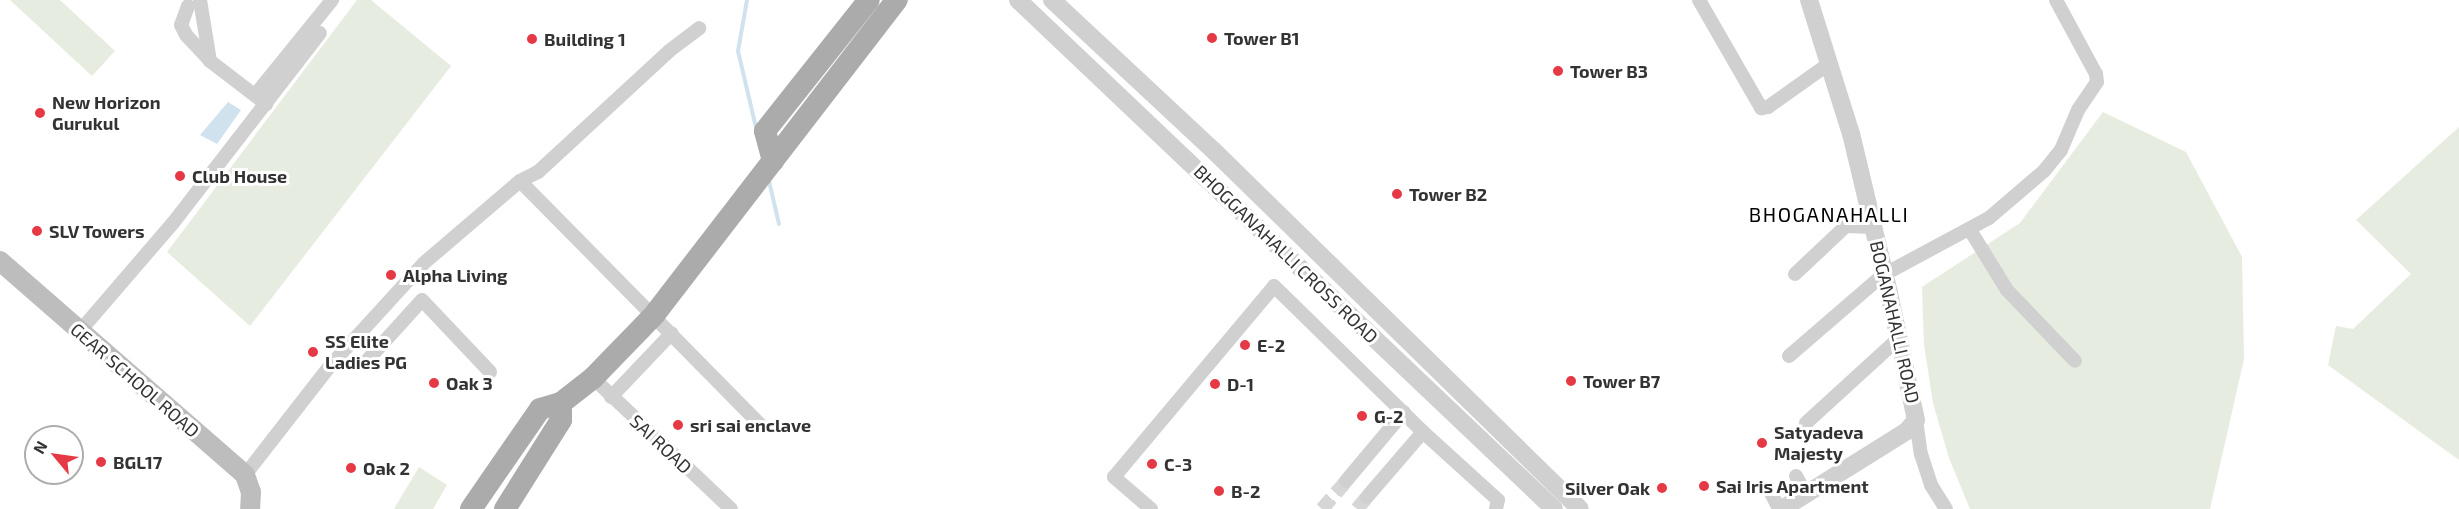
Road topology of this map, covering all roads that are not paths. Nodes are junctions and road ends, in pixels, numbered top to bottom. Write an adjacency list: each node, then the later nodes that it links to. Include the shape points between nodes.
1 (332, 0): 14 (street)
2 (868, 0): 16 (main road, via 765,131)
3 (897, 0): 16 (main road)
4 (1018, 0): 17 (street, BHOGGANAHALLI CROSS ROAD)
5 (1052, 0): 15 (street, BHOGGANAHALLI CROSS ROAD)
6 (1809, 0): 13 (street, BOGANAHALLI ROAD)
7 (2056, 0): 20 (street, via 2096,74 2095,87 2078,110 2061,150 2044,171)
8 (1702, 1): 13 (street, via 1761,108)
9 (194, 3): 12 (street); 12 (street, via 181,25)
10 (699, 28): 18 (street, via 538,172)
11 (320, 33): 14 (street)
12 (210, 61): 14 (street)
13 (1830, 63): 19 (street, BOGANAHALLI ROAD)
14 (261, 99): 25 (street, via 173,223)
15 (1213, 150): 17 (street); 53 (street, BHOGGANAHALLI CROSS ROAD)
16 (773, 161): 24 (main road)
17 (1194, 167): 52 (street, BHOGGANAHALLI CROSS ROAD)
18 (520, 181): 24 (street); 40 (street, via 424,263 329,367)
19 (1872, 227): 22 (street, via 1846,226); 23 (street, BOGANAHALLI ROAD)
20 (1970, 230): 23 (street); 29 (street, via 2007,290)
21 (0, 261): 25 (main road, GEAR SCHOOL ROAD)
22 (1796, 274)
23 (1883, 275): 27 (street, BOGANAHALLI ROAD); 28 (street)
24 (654, 315): 26 (street); 32 (main road)
25 (80, 331): 40 (main road, GEAR SCHOOL ROAD)
26 (672, 333): 33 (street); 38 (street)
27 (1898, 339): 36 (street, BOGANAHALLI ROAD); 37 (street)
28 (1788, 356)
29 (2075, 361)
30 (364, 364): 31 (street, via 422,300)
31 (490, 372)
32 (593, 378): 33 (street, SAI ROAD); 34 (main road)
33 (610, 396): 49 (street, SAI ROAD)
34 (561, 403): 47 (main road, via 540,409); 48 (main road, via 561,420)
35 (1404, 412): 39 (street); 42 (street); 50 (street, via 1274,286 1114,477)
36 (1916, 420): 45 (street, BOGANAHALLI ROAD, via 1906,431); 54 (street, via 1931,485)
37 (1806, 423)
38 (760, 424)
39 (1423, 432): 44 (street); 51 (street, via 1498,500)
40 (245, 475): 46 (main road, via 251,492)
41 (1796, 476): 45 (street)
42 (1346, 481)
43 (1770, 491): 45 (street)
44 (1367, 496)
45 (1791, 505)
46 (250, 509)
47 (471, 509)
48 (505, 509)
49 (731, 509)
50 (1151, 509)
51 (1496, 509)
52 (1554, 509)
53 (1580, 509)
54 (1946, 509)

